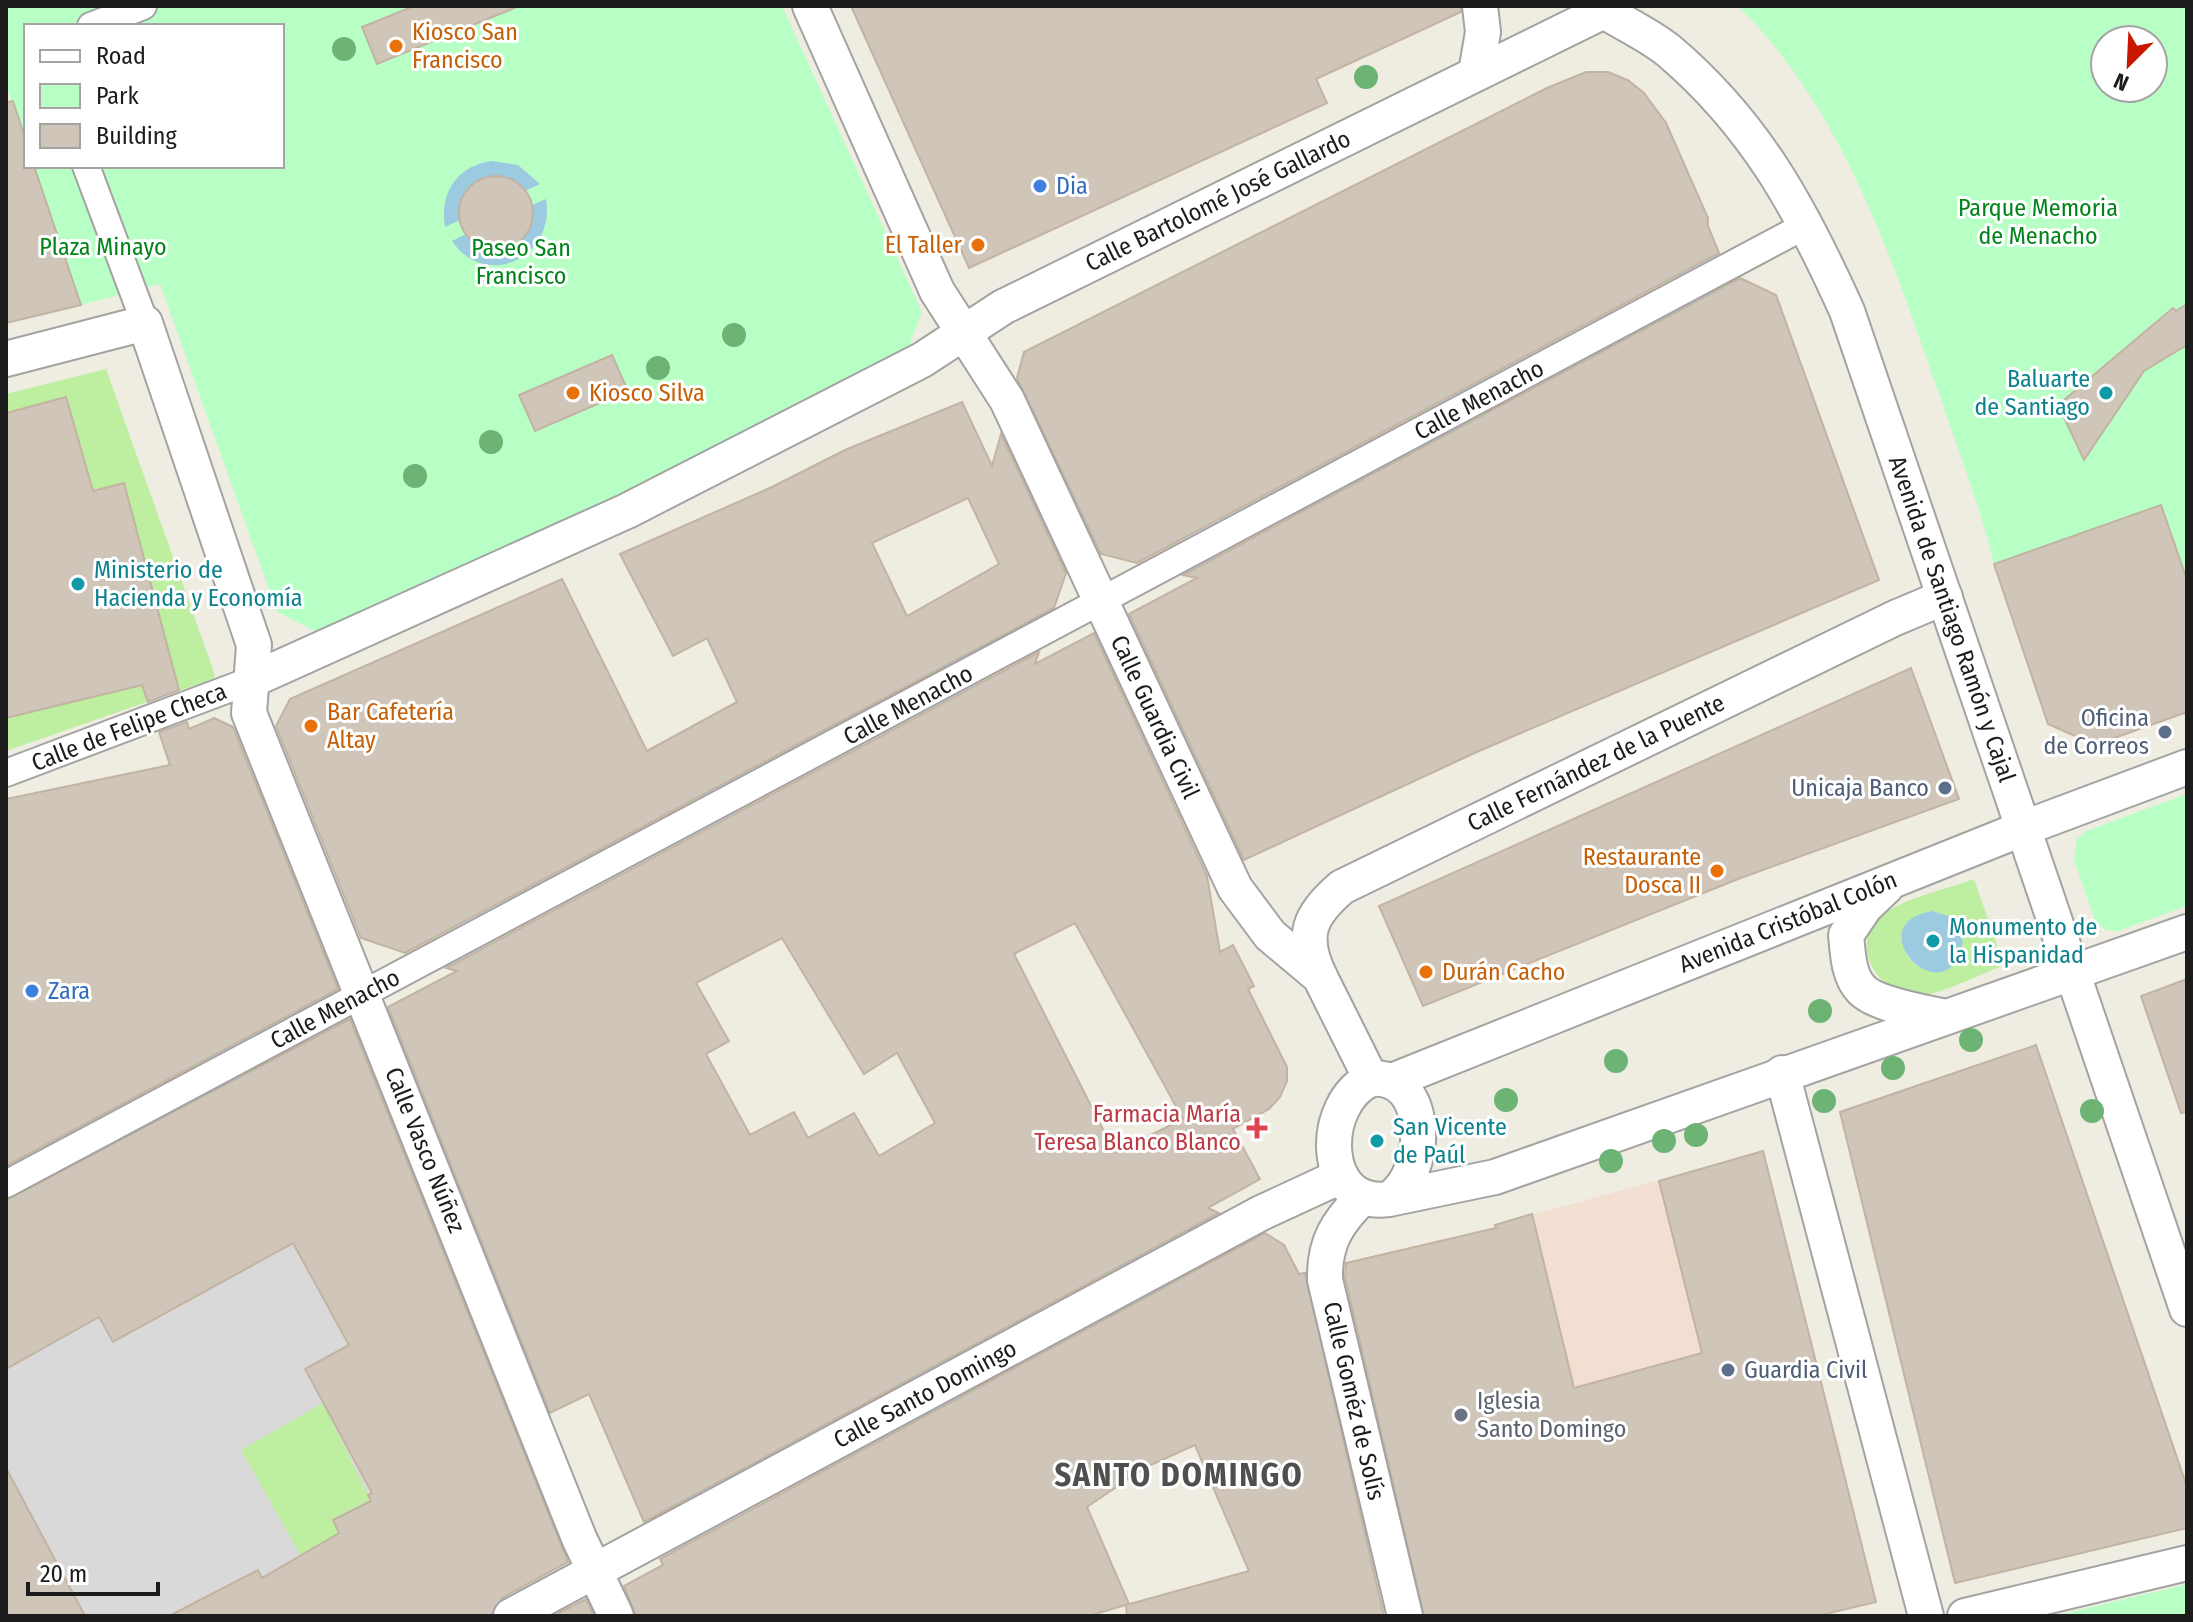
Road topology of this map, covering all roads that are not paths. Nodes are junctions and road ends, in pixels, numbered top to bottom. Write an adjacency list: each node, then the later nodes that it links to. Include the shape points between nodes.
1 (143, 6): 5 (street)
2 (810, 6): 10 (street, via 937,291)
3 (1480, 6): 6 (street, via 1483,32)
4 (1600, 8): 6 (street, Calle Bartolomé José Gallardo); 8 (street, Avenida de Santiago Ramón y Cajal, via 1669,51 1724,103)
5 (96, 24)
6 (1476, 73): 10 (street, Calle Bartolomé José Gallardo, via 1003,307)
7 (87, 168): 9 (street)
8 (1808, 224): 12 (street, Avenida de Santiago Ramón y Cajal, via 1847,311); 13 (street, Calle Menacho)
9 (145, 323): 11 (street); 14 (street, via 254,645)
10 (964, 335): 13 (street, Calle Guardia Civil, via 1007,400); 14 (street, via 627,511)
11 (6, 359)
12 (1945, 597): 17 (street, Avenida de Santiago Ramón y Cajal); 21 (street, Calle Fernández de la Puente, via 1342,887 1310,928 1308,945)
13 (1102, 602): 21 (street, Calle Guardia Civil, via 1235,888 1270,935); 22 (street, Calle Menacho)
14 (252, 680): 16 (street, Calle de Felipe Checa); 22 (street, Calle Vasco Núñez, via 249,713)
15 (2187, 767): 17 (street, Avenida Cristóbal Colón)
16 (6, 773)
17 (2024, 828): 18 (street, Avenida Cristóbal Colón); 20 (street, Avenida de Santiago Ramón y Cajal)
18 (1895, 879): 23 (street, via 1865,907 1846,935 1851,969 1862,990 1897,1006); 25 (street, Avenida Cristóbal Colón)
19 (2187, 932): 20 (street)
20 (2074, 973): 23 (street); 28 (street, Avenida de Santiago Ramón y Cajal)
21 (1320, 977): 25 (street, Calle Guardia Civil)
22 (362, 994): 26 (street, Calle Menacho); 30 (street, Calle Vasco Núñez)
23 (1946, 1017): 24 (street)
24 (1782, 1073): 27 (street, via 1495,1177); 34 (street)
25 (1382, 1080): 27 (street, via 1355,1090 1338,1120 1333,1145); 27 (street, via 1410,1101 1419,1151 1409,1178)
26 (6, 1184)
27 (1364, 1190): 30 (street, Calle Santo Domingo, via 1261,1213); 33 (street, Calle Goméz de Solís, via 1332,1234 1324,1256 1325,1280)
28 (2187, 1309)
29 (2187, 1563): 35 (street)
30 (594, 1573): 31 (street, Calle Santo Domingo); 32 (street, Calle Vasco Núñez)
31 (511, 1616)
32 (616, 1616)
33 (1405, 1616)
34 (1926, 1616)
35 (1965, 1616)

